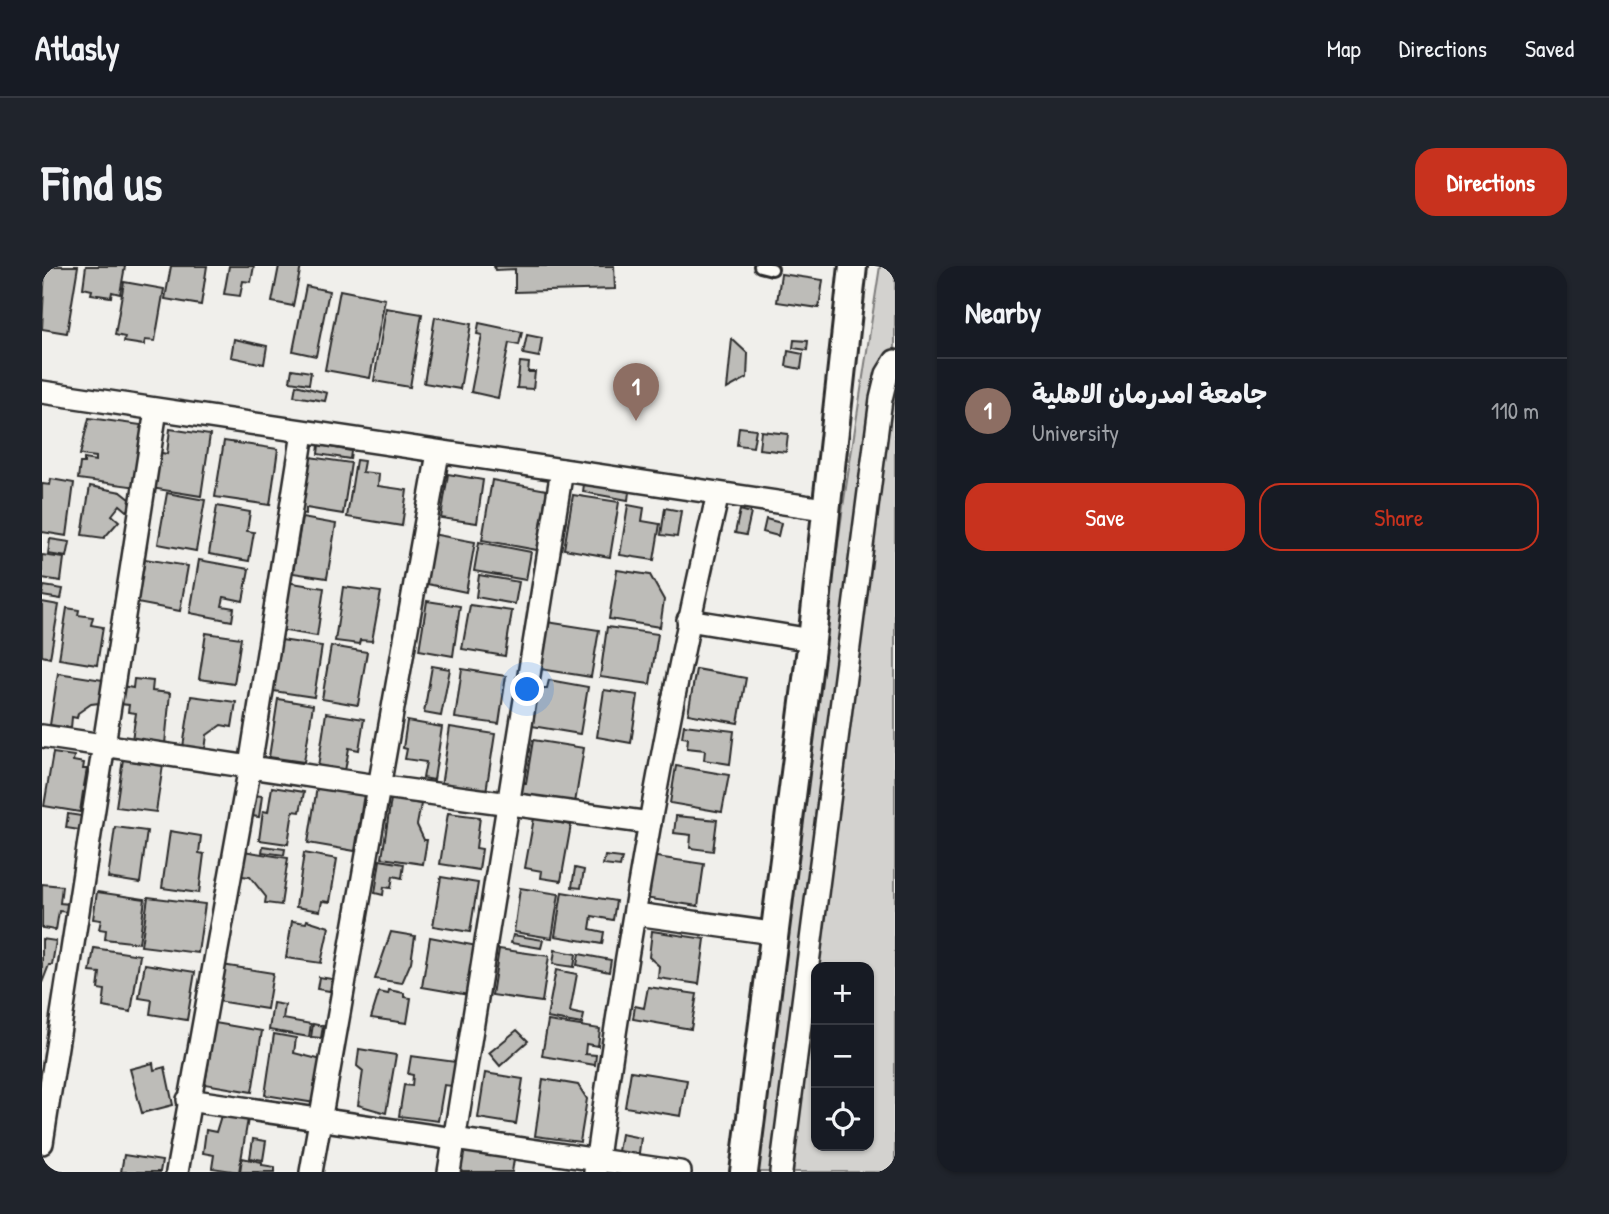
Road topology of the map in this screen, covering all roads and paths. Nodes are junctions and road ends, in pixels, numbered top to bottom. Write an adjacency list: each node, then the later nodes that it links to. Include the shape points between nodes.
1 (760, 266): 3 (lane)
2 (853, 266): 11 (street)
3 (772, 268)
4 (895, 361): 32 (street, via 881,399)
5 (42, 392): 6 (street)
6 (156, 410): 7 (street); 15 (street)
7 (303, 433): 8 (street); 16 (street)
8 (438, 453): 9 (street); 17 (street)
9 (562, 470): 10 (street); 18 (street)
10 (718, 494): 11 (street); 12 (street)
11 (824, 509): 13 (street)
12 (688, 620): 13 (street); 19 (street)
13 (812, 640): 21 (street)
14 (42, 736): 15 (street)
15 (104, 745): 16 (street); 25 (street)
16 (250, 766): 17 (street); 22 (street)
17 (377, 786): 18 (street); 23 (street)
18 (508, 805): 19 (street); 24 (street)
19 (650, 823): 20 (street)
20 (636, 914): 21 (street); 26 (street)
21 (772, 933): 31 (street)
22 (188, 1100): 23 (street); 27 (street)
23 (319, 1117): 24 (street); 28 (street)
24 (454, 1138): 26 (street); 29 (street)
25 (42, 1143)
26 (596, 1166): 30 (street)
27 (177, 1172)
28 (311, 1172)
29 (449, 1172)
30 (680, 1172)
31 (744, 1172)
32 (781, 1172)

